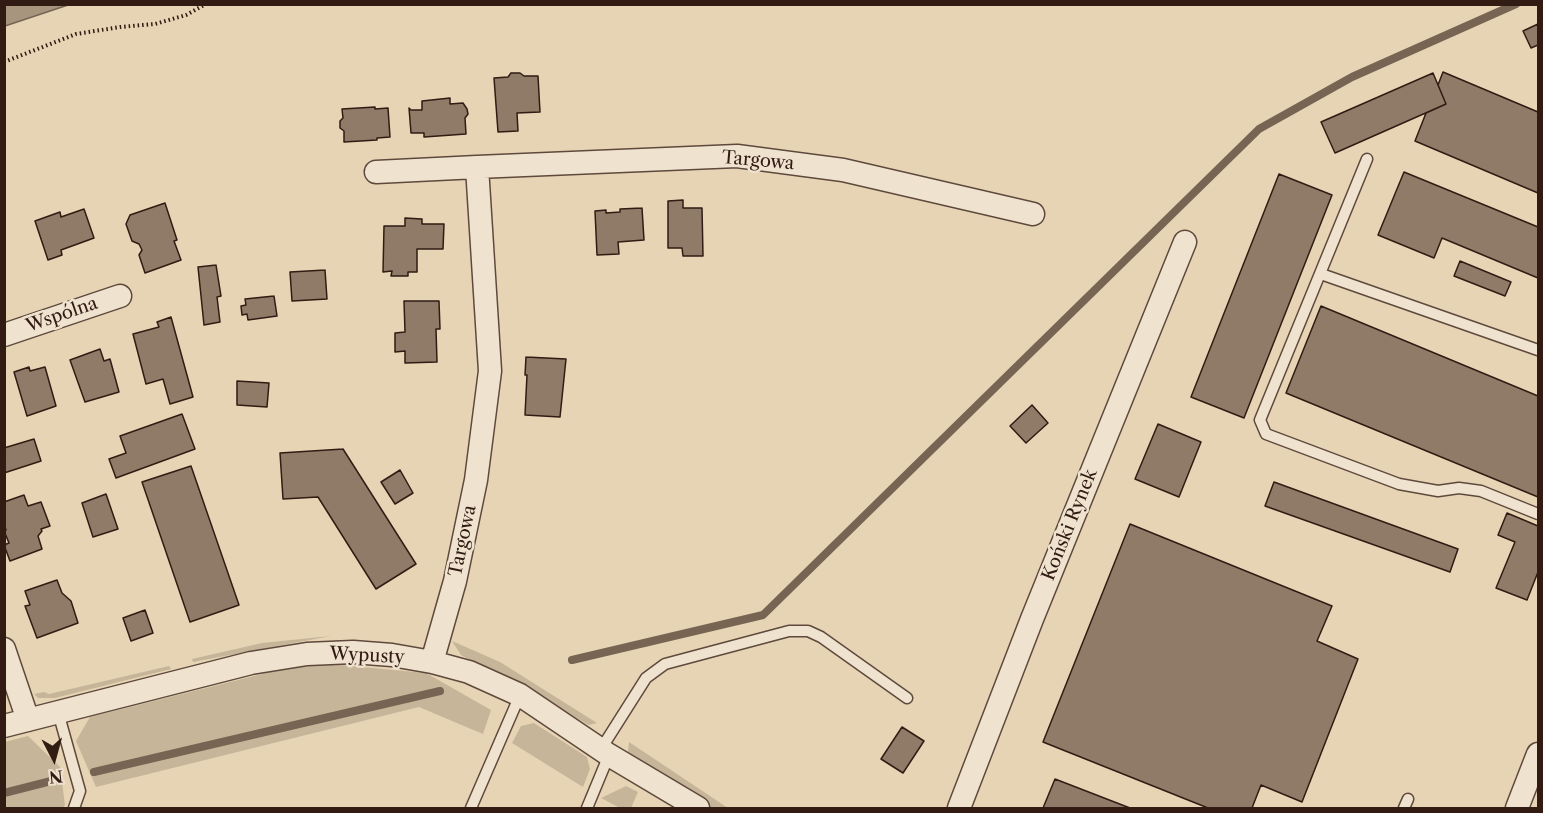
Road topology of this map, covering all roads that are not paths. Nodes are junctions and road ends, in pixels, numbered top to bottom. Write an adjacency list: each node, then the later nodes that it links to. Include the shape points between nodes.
1 (1367, 159): 6 (lane)
2 (477, 167): 3 (street, Targowa); 4 (street, Targowa, via 737,156 843,170); 12 (street, Targowa, via 490,371 473,491 455,581)
3 (376, 172)
4 (1033, 214)
5 (1185, 242): 24 (street, Koński Rynek)
6 (1321, 274): 9 (lane); 10 (lane, via 1260,420 1266,434 1399,484 1438,491 1480,491)
7 (120, 296): 8 (street, Wspólna)
8 (4, 335)
9 (1538, 351)
10 (1539, 514)
11 (4, 649): 16 (street)
12 (432, 662): 13 (street, Wypusty, via 469,672); 15 (street, Wypusty, via 353,652 307,654 251,663)
13 (520, 695): 18 (street, Wypusty); 21 (lane)
14 (907, 698): 18 (lane, via 821,637 808,631 789,632 664,664 646,678)
15 (58, 712): 16 (street, Wypusty); 20 (lane, via 80,791)
16 (28, 720): 17 (street, Wypusty)
17 (4, 726)
18 (605, 752): 22 (lane); 23 (street, Wypusty)
19 (1539, 754): 25 (street)
20 (74, 808)
21 (471, 808)
22 (587, 808)
23 (698, 808)
24 (959, 808)
25 (1517, 808)

